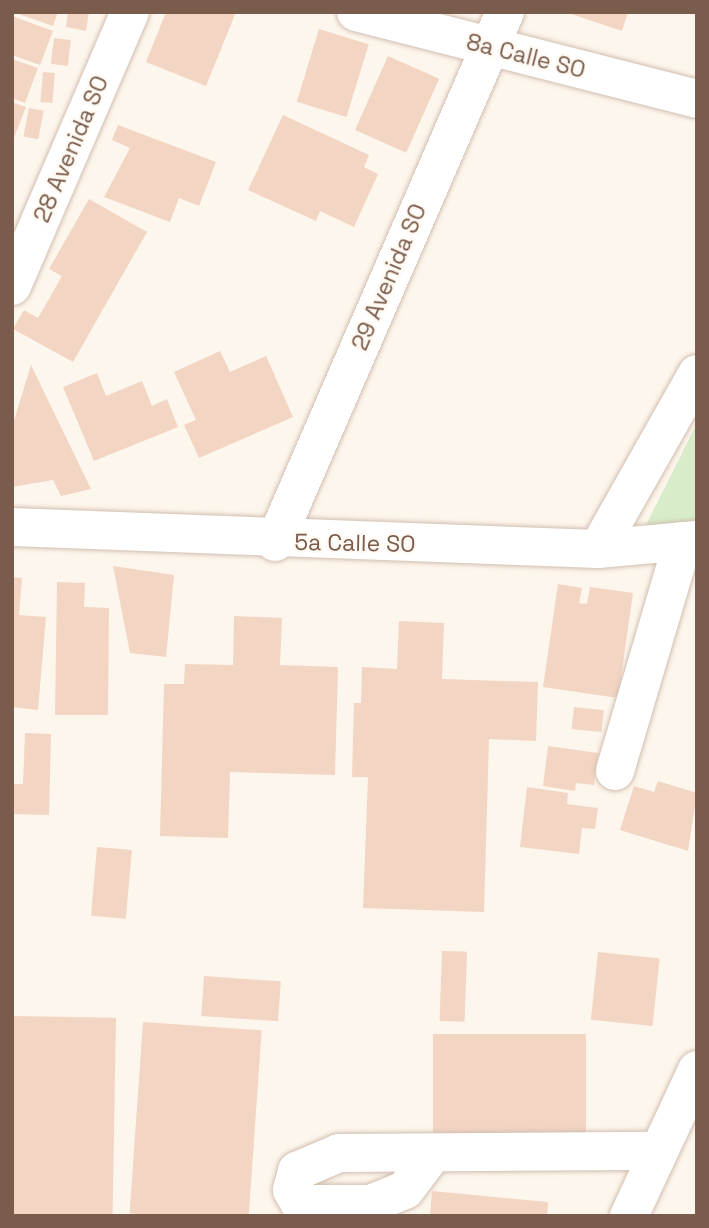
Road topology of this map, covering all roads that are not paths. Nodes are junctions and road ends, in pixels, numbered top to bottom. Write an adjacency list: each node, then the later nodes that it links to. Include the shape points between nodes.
1 (130, 12): 6 (street, 28 Avenida SO)
2 (356, 12): 4 (street, 8a Calle SO)
3 (505, 12): 4 (street, 29 Avenida SO)
4 (489, 46): 5 (street, 8a Calle SO); 10 (street, 29 Avenida SO)
5 (697, 99)
6 (12, 286)
7 (697, 374): 11 (street)
8 (12, 527): 10 (street, 5a Calle SO)
9 (690, 541): 11 (street, 5a Calle SO); 12 (street)
10 (275, 542): 11 (street, 5a Calle SO)
11 (598, 549)
12 (615, 771)
13 (697, 1070): 14 (street)
14 (659, 1151): 15 (street); 16 (street)
15 (430, 1157)
16 (629, 1216)

